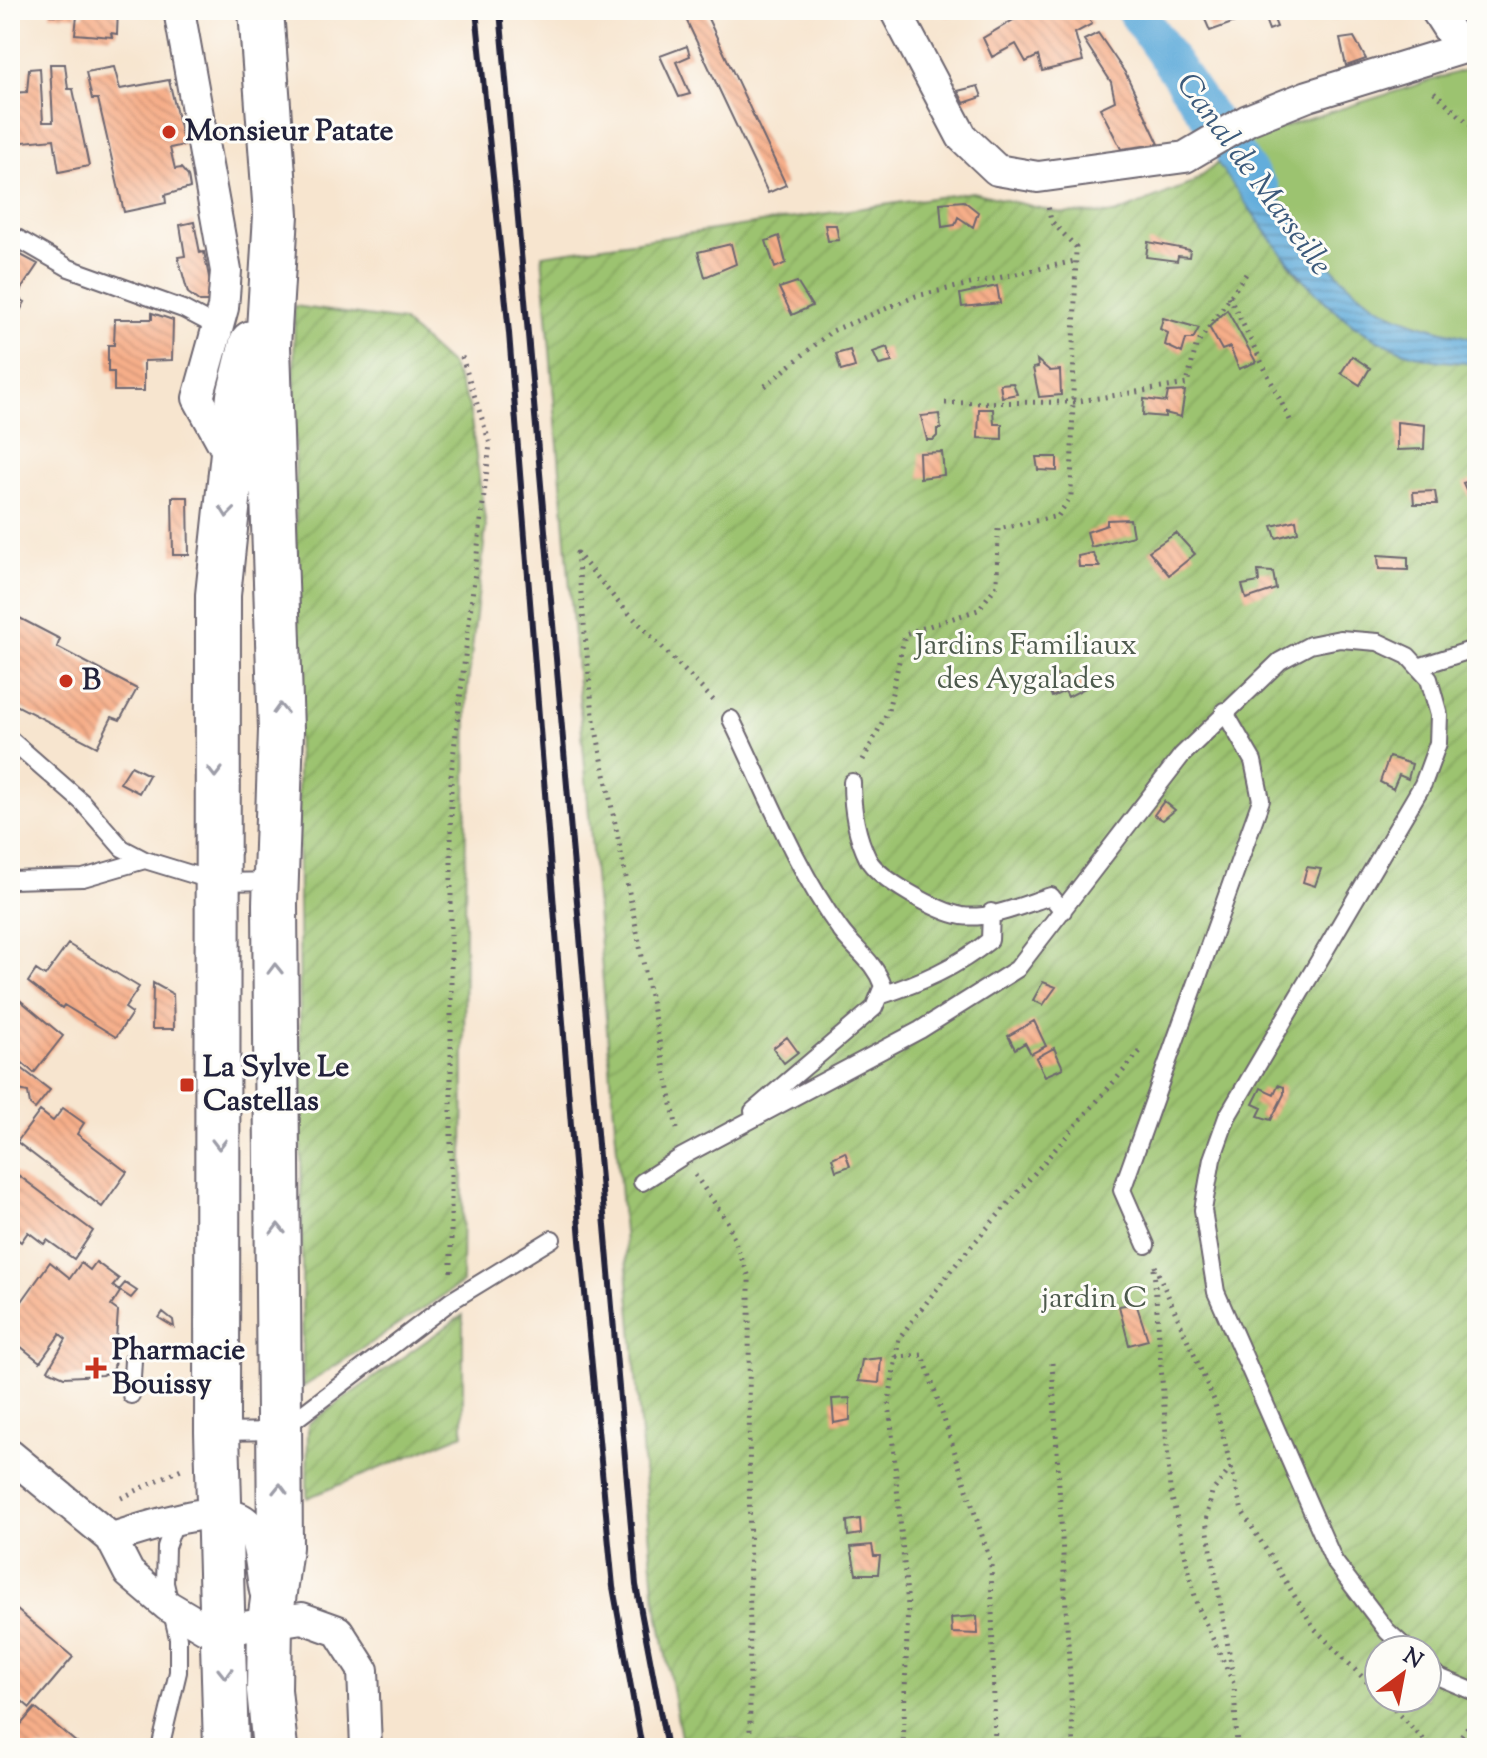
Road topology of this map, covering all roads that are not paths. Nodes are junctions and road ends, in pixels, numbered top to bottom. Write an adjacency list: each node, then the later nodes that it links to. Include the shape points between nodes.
1 (179, 10): 7 (street, via 226,271 223,308)
2 (261, 10): 7 (main road, via 276,215)
3 (895, 10): 5 (street, via 962,137 997,170 1038,177 1185,157 1248,120 1308,96)
4 (1436, 10): 5 (street)
5 (1469, 47)
6 (10, 234): 7 (lane, via 69,268)
7 (246, 338): 16 (main road, one-way to 7, via 281,730); 17 (main road, one-way to 17, via 218,595)
8 (1477, 648): 9 (lane)
9 (1418, 667): 10 (lane, via 1408,656 1378,642 1340,639 1310,645 1280,661); 36 (lane, via 1429,679 1439,715 1438,743 1423,784 1227,1117 1212,1159 1203,1210 1216,1292 1334,1561)
10 (1224, 711): 18 (lane, via 1182,755); 24 (lane, via 1253,761 1261,800 1122,1190)
11 (731, 719): 20 (lane, via 832,917 876,967 883,986)
12 (10, 739): 14 (lane, via 82,802 122,848)
13 (852, 782): 19 (lane, via 853,815 870,862 925,904 963,916)
14 (145, 860): 15 (lane, via 83,878); 17 (lane)
15 (10, 880)
16 (276, 881): 17 (lane); 27 (main road, one-way to 16)
17 (217, 882): 28 (main road, one-way to 28)
18 (1063, 911): 19 (lane, via 1051,896); 21 (lane, via 1017,969 920,1030)
19 (991, 912): 20 (lane, via 990,940 966,960)
20 (879, 996): 21 (lane, via 874,1008)
21 (731, 1130): 22 (lane)
22 (642, 1182)
23 (552, 1239): 27 (lane, via 451,1301)
24 (1146, 1245)
25 (133, 1360): 26 (lane)
26 (131, 1395)
27 (280, 1431): 28 (lane); 34 (main road, one-way to 27, via 280,1547)
28 (217, 1432): 30 (main road)
29 (10, 1455): 32 (street)
30 (220, 1511): 31 (street); 34 (street, via 239,1515 252,1529); 35 (main road)
31 (175, 1522): 32 (street); 33 (lane, via 166,1547)
32 (111, 1538): 33 (street, via 129,1573)
33 (168, 1606): 35 (street, via 205,1628); 39 (lane, via 178,1638 178,1672)
34 (270, 1622): 35 (street); 41 (main road); 42 (street, via 302,1618 338,1631 363,1670)
35 (224, 1630): 40 (main road, one-way to 40)
36 (1390, 1634)
37 (1443, 1679): 38 (lane)
38 (1477, 1693)
39 (160, 1748)
40 (226, 1748)
41 (275, 1748)
42 (366, 1748)

